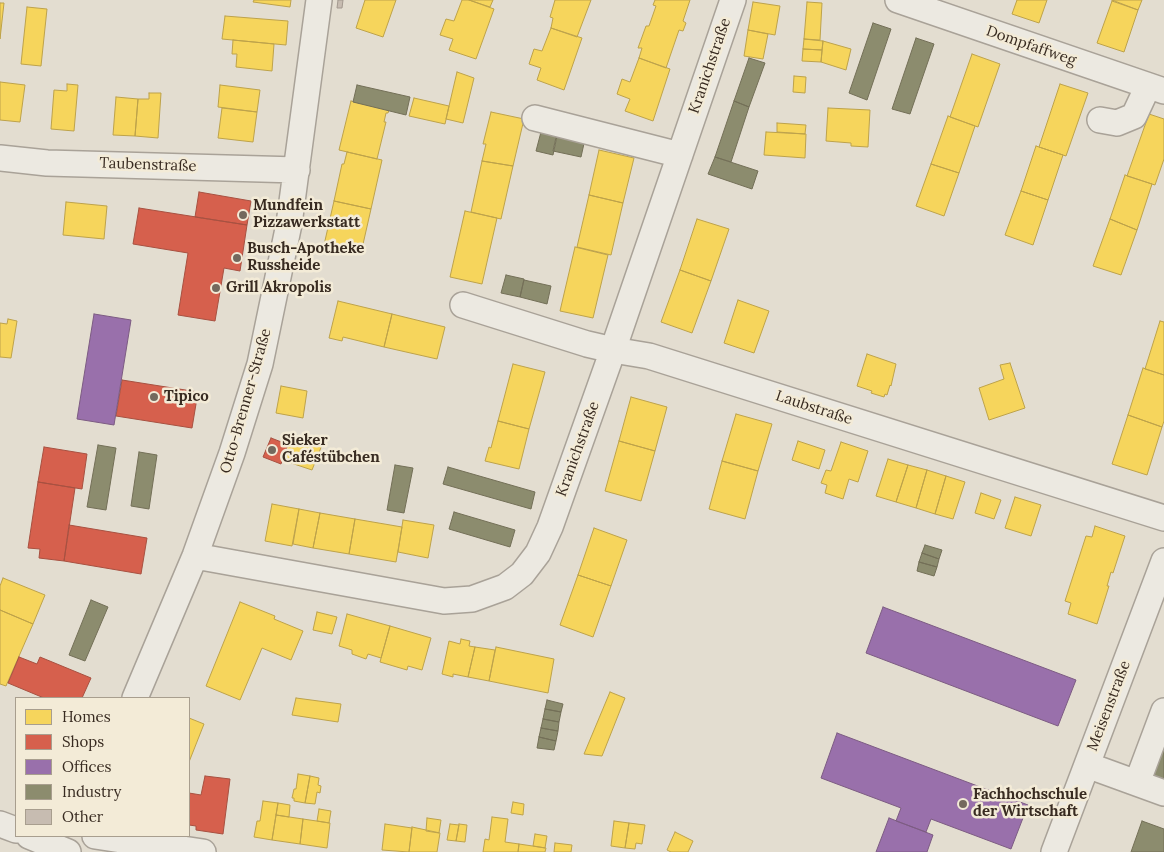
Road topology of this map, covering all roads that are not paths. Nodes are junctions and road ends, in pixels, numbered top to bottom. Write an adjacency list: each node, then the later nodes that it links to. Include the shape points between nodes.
1 (319, 0): 9 (street, Otto-Brenner-Straße)
2 (732, 0): 7 (street, Kranichstraße)
3 (898, 0): 4 (street, Dompfaffweg)
4 (1156, 89): 6 (street, via 1134,116 1117,124)
5 (535, 118): 7 (street)
6 (1100, 120)
7 (680, 155): 11 (street, Kranichstraße)
8 (0, 158): 9 (street, Taubenstraße)
9 (297, 170): 13 (street, Otto-Brenner-Straße, via 283,257 260,364)
10 (463, 306): 11 (street, Laubstraße)
11 (613, 350): 12 (street, Laubstraße, via 657,358); 13 (street, Kranichstraße, via 538,554 522,574 505,587 472,599 444,600)
12 (1164, 518)
13 (195, 556): 15 (street, Otto-Brenner-Straße)
14 (1164, 561): 17 (street, Meisenstraße)
15 (136, 697)
16 (1164, 711): 18 (street)
17 (1087, 764): 18 (street); 27 (street, Meisenstraße)
18 (1137, 783): 19 (street)
19 (1164, 793)
20 (0, 824): 21 (street)
21 (15, 830)
22 (32, 837): 25 (street)
23 (77, 837): 25 (street)
24 (102, 837): 26 (street)
25 (69, 852)
26 (203, 852)
27 (1054, 852)

